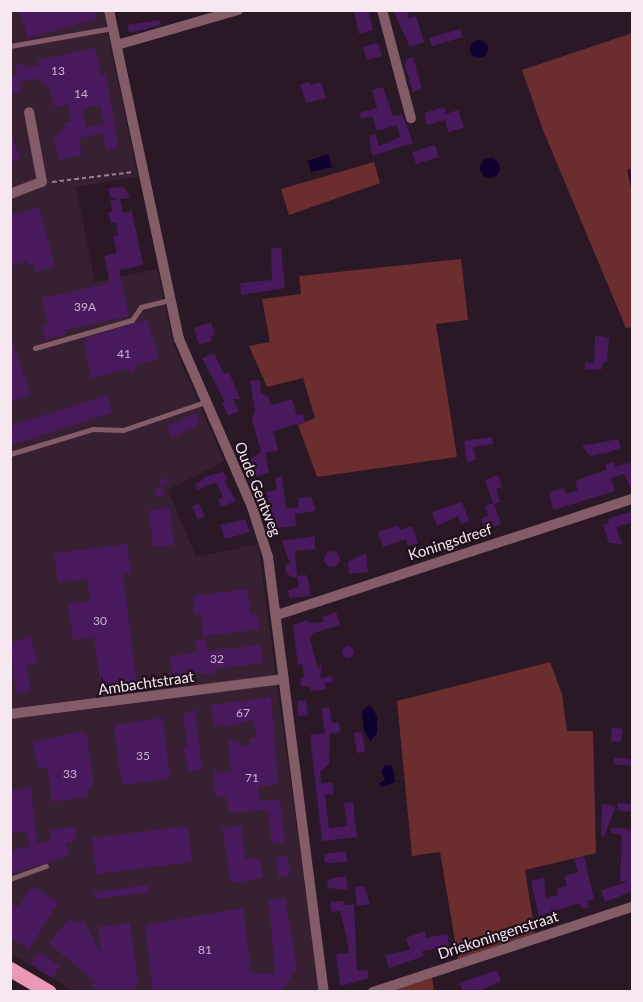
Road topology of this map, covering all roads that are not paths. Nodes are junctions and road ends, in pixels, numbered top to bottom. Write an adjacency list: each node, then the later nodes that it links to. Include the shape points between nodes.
1 (109, 10): 4 (street, Oude Gentweg)
2 (238, 10): 5 (street)
3 (382, 10): 8 (street)
4 (112, 28): 5 (street, Oude Gentweg); 6 (lane)
5 (117, 45): 10 (street, Oude Gentweg)
6 (10, 46)
7 (29, 112): 9 (street, via 42,182)
8 (411, 118)
9 (10, 194)
10 (170, 300): 11 (lane, via 141,307 132,320); 12 (street, Oude Gentweg, via 183,351)
11 (35, 348)
12 (205, 402): 13 (lane, via 123,430 93,429); 15 (street, Oude Gentweg, via 264,539)
13 (10, 454)
14 (633, 499): 15 (street, Koningsdreef)
15 (277, 615): 16 (street, Oude Gentweg)
16 (284, 680): 17 (street, Ambachtstraat); 23 (street, Oude Gentweg)
17 (10, 714)
18 (46, 866): 19 (lane)
19 (10, 879)
20 (633, 907): 24 (street, Driekoningenstraat)
21 (10, 969): 22 (main road)
22 (49, 992)
23 (324, 992)
24 (374, 992)

